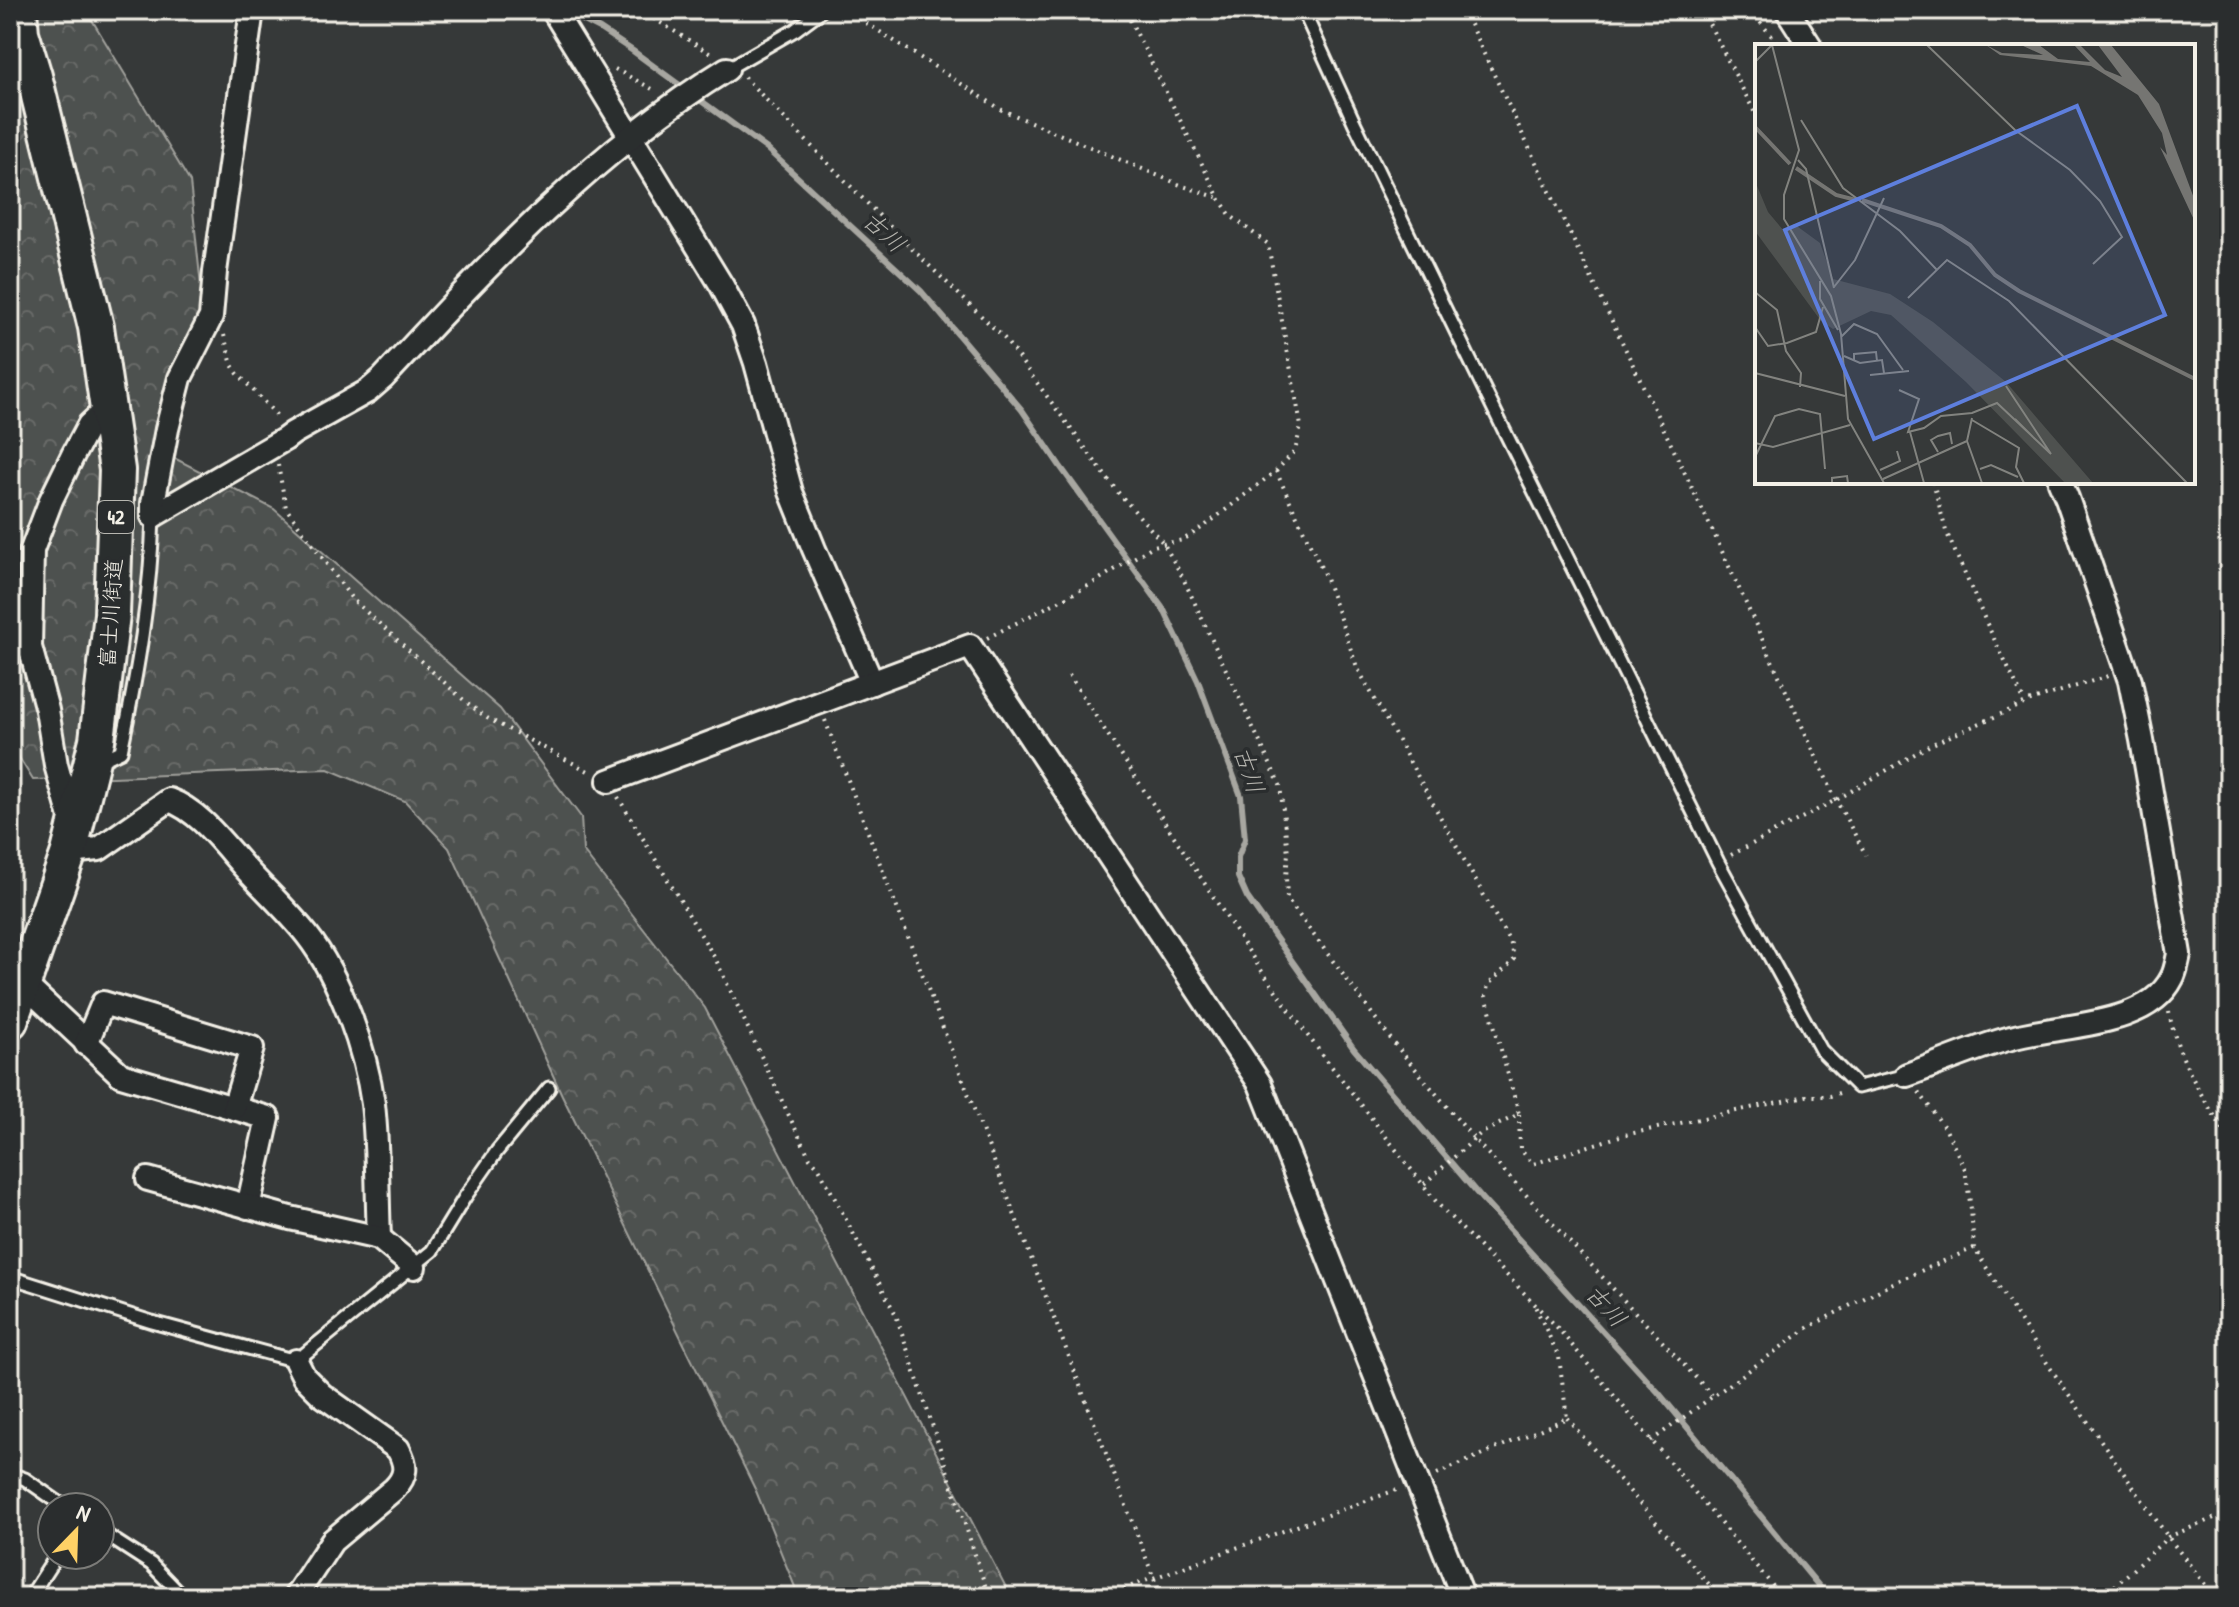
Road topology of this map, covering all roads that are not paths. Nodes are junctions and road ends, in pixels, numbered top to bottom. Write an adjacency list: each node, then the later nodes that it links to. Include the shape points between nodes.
1 (19, 10): 10 (main road, 富士川街道 / 42, via 96,327)
2 (252, 10): 12 (street, via 211,317 180,378)
3 (553, 10): 9 (street)
4 (822, 10): 8 (lane)
5 (1303, 10): 22 (lane, via 1718,862 1821,1050 1858,1087)
6 (1787, 10): 7 (street)
7 (1809, 44)
8 (730, 67): 9 (street)
9 (631, 136): 12 (street, via 483,270 368,391); 15 (street, via 743,325 791,492)
10 (107, 408): 13 (street, via 89,425 51,500 32,550); 16 (main road, 富士川街道 / 42, via 117,470 115,560)
11 (2061, 484): 22 (street, via 2130,681 2179,954 2165,989 2145,1007 2011,1038)
12 (153, 516): 16 (lane, via 136,681 121,751)
13 (30, 606): 14 (street); 18 (street, via 30,647)
14 (10, 653)
15 (872, 683): 17 (street); 38 (street, via 970,646 1260,1084)
16 (92, 764): 18 (main road, 富士川街道 / 42)
17 (609, 781)
18 (72, 842): 19 (main road, 富士川街道 / 42); 27 (street, via 99,849 169,800 183,805 307,935 343,997 373,1104)
19 (23, 983): 20 (main road, 富士川街道 / 42); 21 (street)
20 (10, 1021)
21 (86, 1044): 24 (street, via 121,1075); 24 (street, via 103,1003 252,1048)
22 (1907, 1075)
23 (549, 1088): 28 (lane, via 497,1151 432,1251)
24 (234, 1108): 26 (street, via 268,1118)
25 (148, 1179): 26 (street)
26 (248, 1207): 27 (street)
27 (379, 1238): 28 (street)
28 (414, 1267): 30 (lane)
29 (10, 1277): 30 (lane)
30 (296, 1361): 37 (street, via 322,1395 398,1449 405,1472 402,1481 332,1541)
31 (10, 1474): 32 (lane)
32 (42, 1491)
33 (116, 1541): 36 (lane, via 151,1564)
34 (47, 1571): 35 (lane)
35 (30, 1597)
36 (183, 1597)
37 (295, 1597)
38 (1463, 1597)

